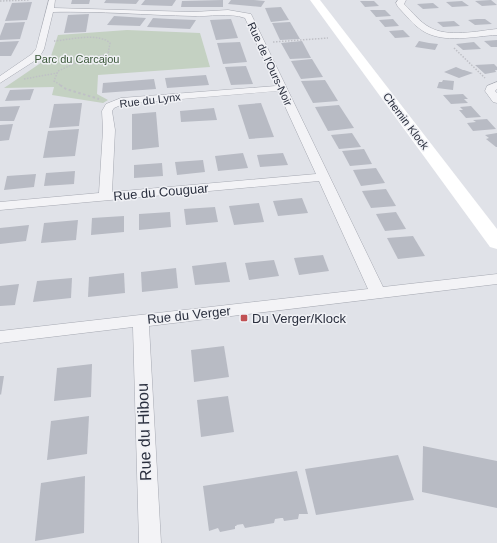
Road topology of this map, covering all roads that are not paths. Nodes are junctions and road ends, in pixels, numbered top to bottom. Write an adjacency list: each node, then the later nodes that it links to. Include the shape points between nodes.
1 (315, 0): 12 (main road, Chemin Klock)
2 (402, 0): 4 (street, via 401,5 425,29 440,34)
3 (51, 5): 5 (street, via 36,56); 7 (street, Rue de l'Ours-Noir, via 195,14 233,13 248,16)
4 (497, 32)
5 (2, 78)
6 (495, 86): 8 (street, via 490,91)
7 (282, 88): 9 (street, Rue de l'Ours-Noir); 10 (street, Rue du Lynx, via 121,101 110,106 107,110 109,130)
8 (497, 100)
9 (323, 177): 10 (street, Rue du Couguar); 14 (street, Rue de l'Ours-Noir)
10 (106, 197): 11 (street, Rue du Couguar)
11 (0, 206)
12 (497, 243)
13 (497, 279): 14 (street, Rue du Verger)
14 (378, 293): 15 (street, Rue du Verger)
15 (141, 321): 16 (street, Rue du Verger); 17 (street, Rue du Hibou)
16 (0, 337)
17 (150, 543)

